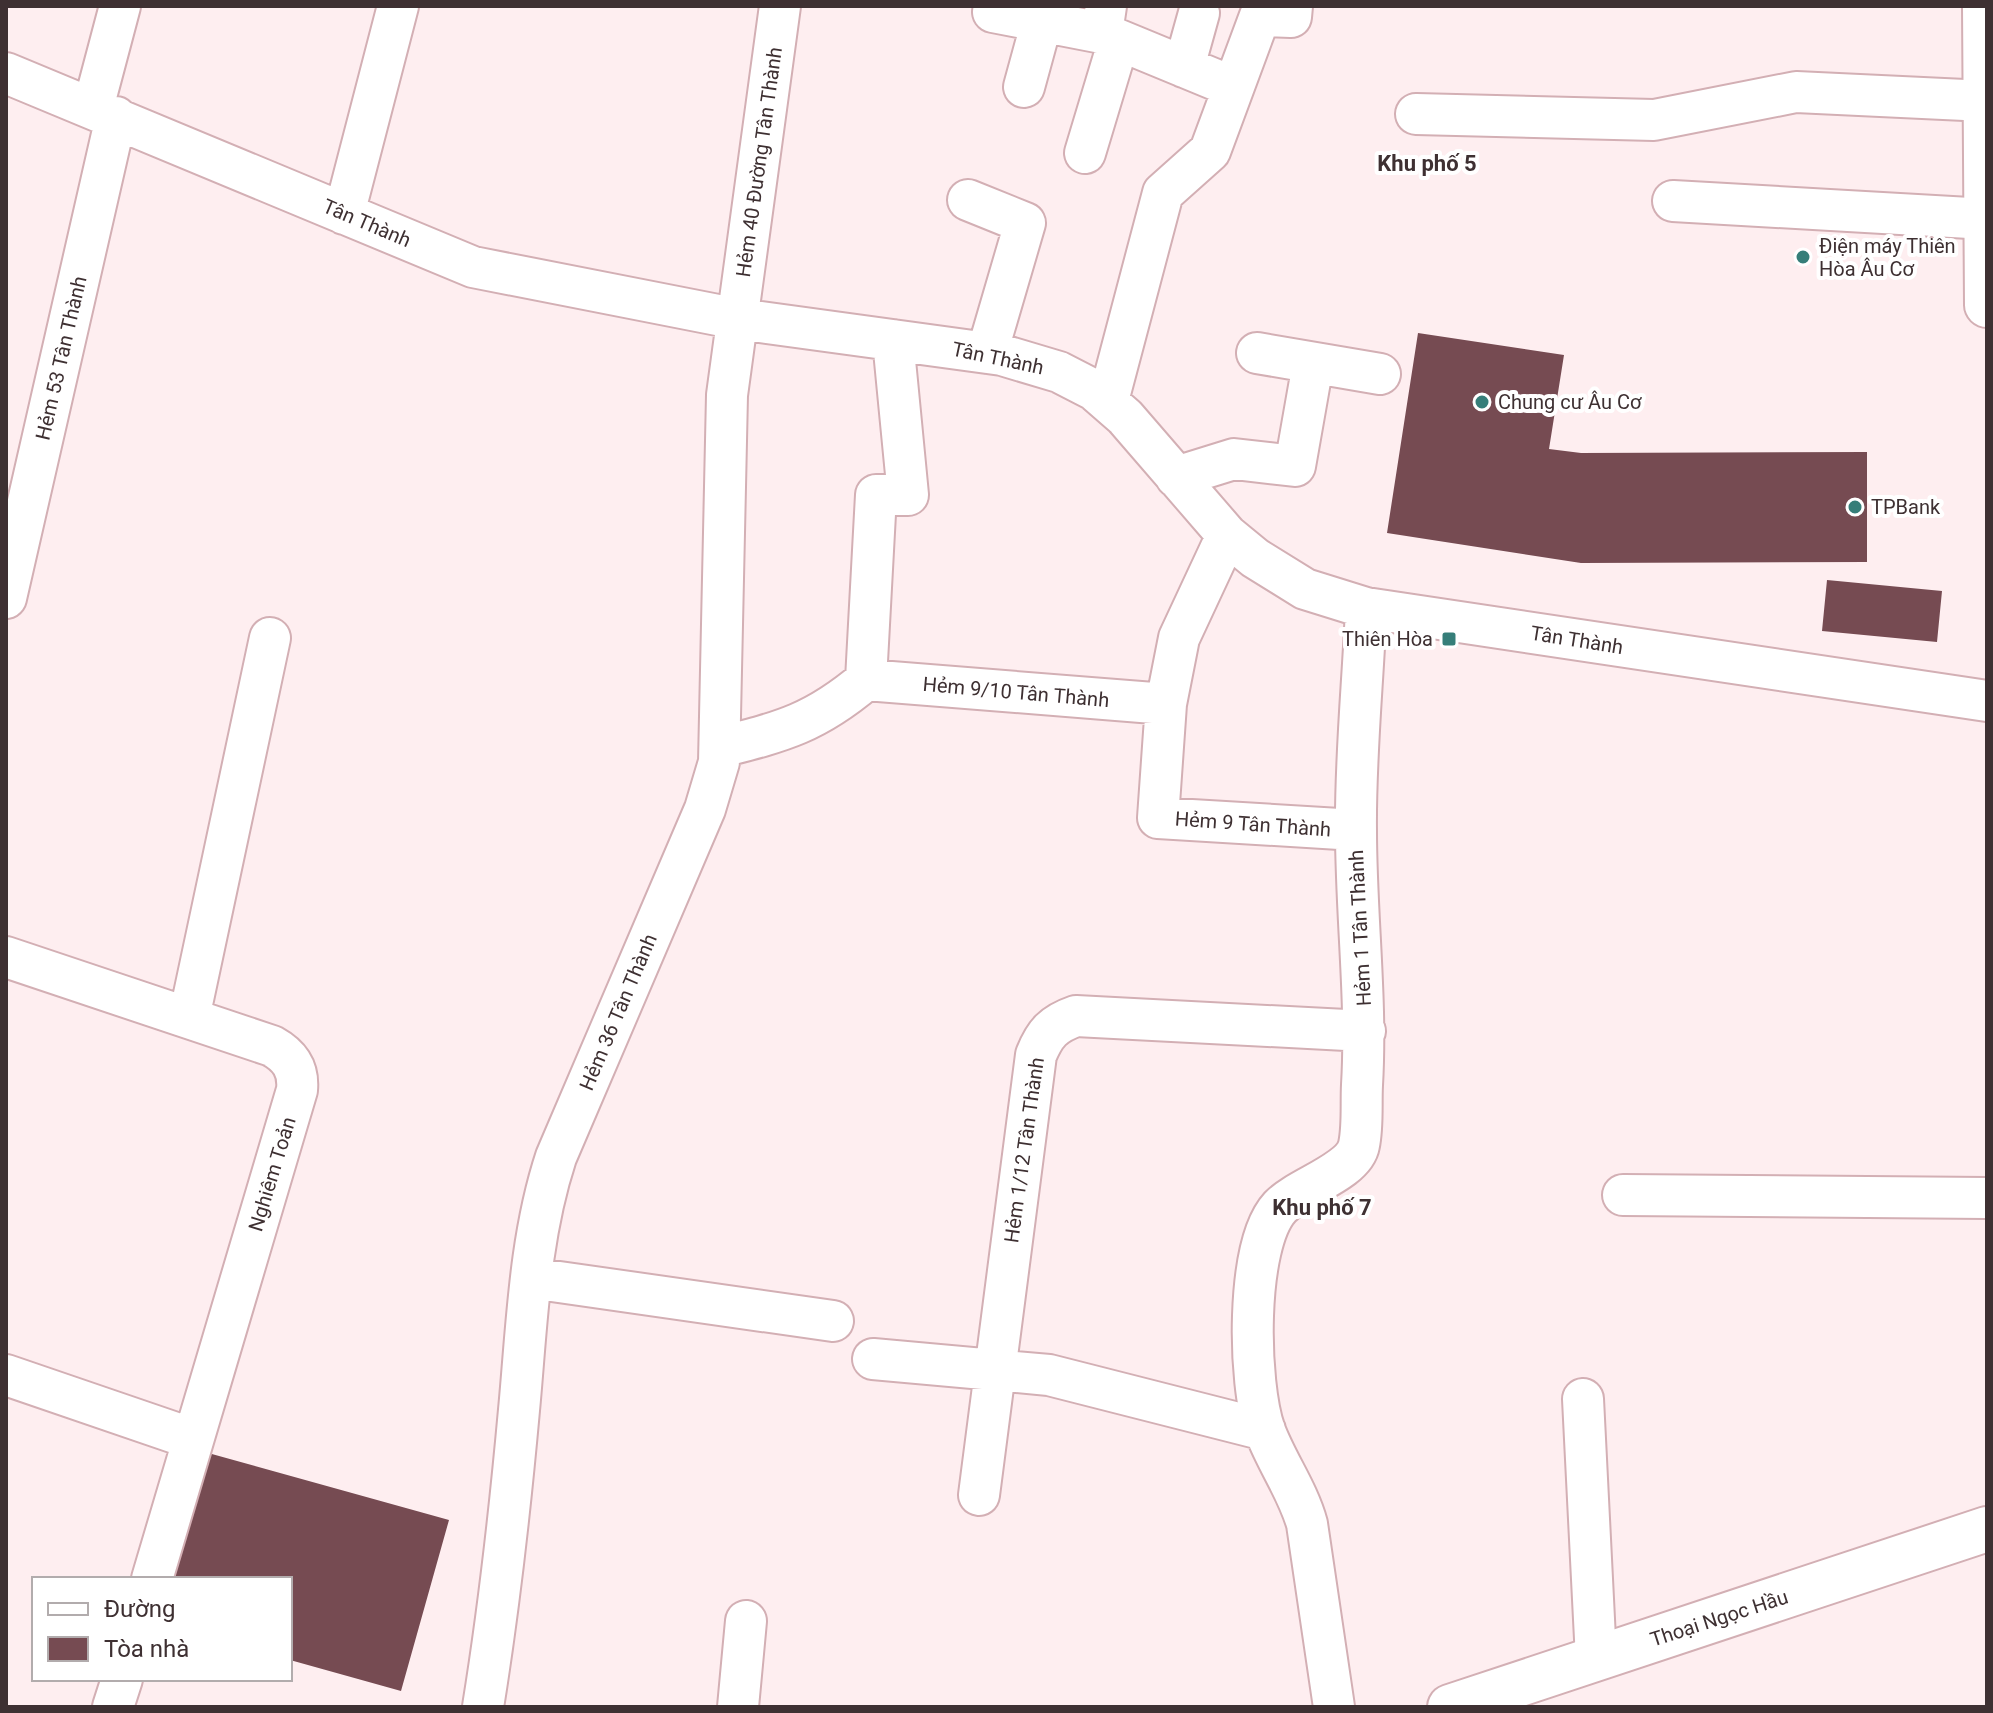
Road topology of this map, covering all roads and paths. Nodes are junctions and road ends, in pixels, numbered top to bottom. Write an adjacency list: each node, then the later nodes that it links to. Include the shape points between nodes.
1 (120, 6): 15 (street, Hẻm 53 Tân Thành)
2 (398, 6): 20 (street)
3 (780, 6): 23 (street, Hẻm 40 Đường Tân Thành)
4 (994, 6): 8 (street, via 993,12)
5 (1292, 6): 13 (street, via 1291,17 1260,16)
6 (1985, 6): 14 (main road)
7 (1199, 13): 10 (street)
8 (1042, 21): 9 (street); 12 (street)
9 (1109, 26): 10 (street); 17 (street)
10 (1184, 67): 13 (street)
11 (6, 73): 15 (street, Tân Thành)
12 (1024, 87)
13 (1233, 87): 29 (street, via 1210,151 1163,193)
14 (1986, 101): 16 (street, via 1796,92 1654,120); 21 (main road)
15 (104, 112): 20 (street, Tân Thành); 32 (street, Hẻm 53 Tân Thành)
16 (1416, 114)
17 (1085, 153)
18 (968, 200): 25 (street, via 1025,223)
19 (1673, 201): 21 (street)
20 (344, 214): 23 (street, Tân Thành, via 488,271)
21 (1986, 219): 22 (main road)
22 (1987, 305)
23 (738, 319): 24 (street, Tân Thành); 38 (street, Hẻm 36 Tân Thành, via 727,395)
24 (893, 340): 25 (street, Tân Thành); 35 (street, via 908,495 876,495)
25 (987, 353): 29 (street, Tân Thành, via 1059,372)
26 (1257, 353): 27 (street)
27 (1313, 364): 28 (street); 30 (street, via 1295,466 1234,459)
28 (1380, 374)
29 (1108, 401): 30 (street, Tân Thành)
30 (1176, 477): 31 (street, Tân Thành)
31 (1227, 535): 33 (street, Tân Thành, via 1305,589); 37 (street, Hẻm 9 Tân Thành, via 1179,638)
32 (6, 598)
33 (1366, 608): 36 (street, Tân Thành); 39 (street, Hẻm 1 Tân Thành)
34 (270, 638): 41 (street)
35 (866, 680): 37 (street, Hẻm 9/10 Tân Thành); 38 (street, via 808,722)
36 (1987, 701)
37 (1166, 704): 39 (street, Hẻm 9 Tân Thành, via 1158,818)
38 (721, 747): 45 (street, Hẻm 36 Tân Thành, via 705,809 556,1157 537,1223)
39 (1356, 830): 42 (street, Hẻm 1 Tân Thành)
40 (6, 957): 41 (street, Nghiêm Toản)
41 (189, 1018): 52 (street, Nghiêm Toản, via 279,1050 291,1060 298,1081)
42 (1365, 1031): 48 (street, Hẻm 1/12 Tân Thành, via 1076,1016 1056,1023 1036,1055); 51 (street, Hẻm 1 Tân Thành, via 1355,1156 1280,1207 1267,1229 1252,1337 1254,1386)
43 (1623, 1195): 44 (street)
44 (1987, 1198)
45 (531, 1278): 46 (street); 60 (street, Hẻm 36 Tân Thành, via 509,1522)
46 (833, 1321)
47 (873, 1359): 48 (street)
48 (993, 1368): 51 (street, via 1049,1375); 53 (street, Hẻm 1/12 Tân Thành)
49 (6, 1375): 52 (street)
50 (1583, 1399): 57 (street)
51 (1265, 1430): 62 (street, via 1307,1524)
52 (193, 1439): 55 (street, Nghiêm Toản)
53 (979, 1495)
54 (1987, 1529): 57 (main road, Thoại Ngọc Hầu)
55 (153, 1577)
56 (746, 1621): 61 (street)
57 (1596, 1659): 63 (main road, Thoại Ngọc Hầu)
58 (121, 1681): 59 (street)
59 (113, 1707)
60 (483, 1707)
61 (738, 1707)
62 (1334, 1707)
63 (1450, 1707)

